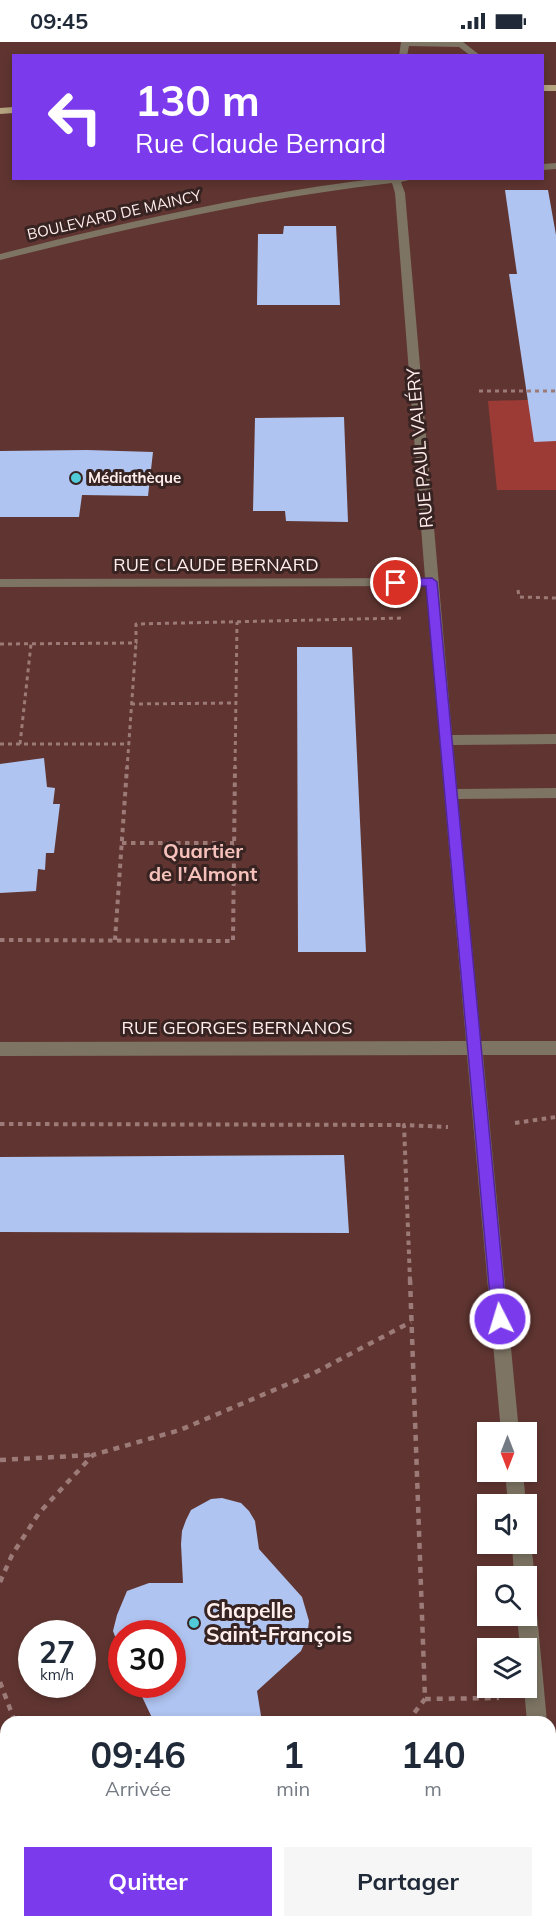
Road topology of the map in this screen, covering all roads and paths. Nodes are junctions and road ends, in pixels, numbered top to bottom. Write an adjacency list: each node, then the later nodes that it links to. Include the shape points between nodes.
1 (405, 43): 2 (street)
2 (462, 43): 3 (street)
3 (475, 54)
4 (395, 180): 5 (street, BOULEVARD DE MAINCY, via 208,207); 8 (street, RUE PAUL VALÉRY, via 400,193)
5 (0, 257)
6 (556, 391): 7 (path)
7 (479, 392)
8 (432, 582): 9 (street, RUE CLAUDE BERNARD); 12 (street, RUE PAUL VALÉRY)
9 (0, 584)
10 (518, 590): 11 (path, via 519,597)
11 (556, 598)
12 (435, 616): 13 (path); 20 (street, RUE PAUL VALÉRY)
13 (237, 622): 14 (path, via 136,624); 17 (path)
14 (136, 643): 16 (path); 18 (path)
15 (0, 644): 16 (path)
16 (31, 644): 22 (path)
17 (236, 703): 18 (path); 27 (path)
18 (131, 704): 23 (path)
19 (556, 739): 20 (street)
20 (446, 740): 25 (street, RUE PAUL VALÉRY)
21 (0, 744): 22 (path)
22 (20, 744): 23 (path)
23 (129, 744): 26 (path)
24 (556, 793): 25 (street)
25 (451, 794): 30 (street, RUE PAUL VALÉRY)
26 (122, 843): 27 (path); 29 (path)
27 (234, 843): 29 (path, via 233,941)
28 (0, 940): 29 (path)
29 (115, 940)
30 (474, 1047): 31 (street, RUE GEORGES BERNANOS); 32 (street, RUE GEORGES BERNANOS); 36 (street, RUE PAUL VALÉRY)
31 (556, 1048)
32 (0, 1049)
33 (556, 1117): 36 (path)
34 (0, 1124): 35 (path)
35 (404, 1125): 36 (path); 37 (path)
36 (482, 1128): 38 (street, RUE PAUL VALÉRY)
37 (411, 1322): 39 (path, via 314,1373 180,1430); 45 (path)
38 (509, 1422)
39 (93, 1455): 40 (path); 41 (path, via 39,1513)
40 (0, 1460)
41 (0, 1582)
42 (0, 1683): 46 (path)
43 (480, 1698): 45 (path)
44 (535, 1698): 48 (street)
45 (425, 1699): 47 (path)
46 (13, 1716)
47 (412, 1716)
48 (537, 1716)

